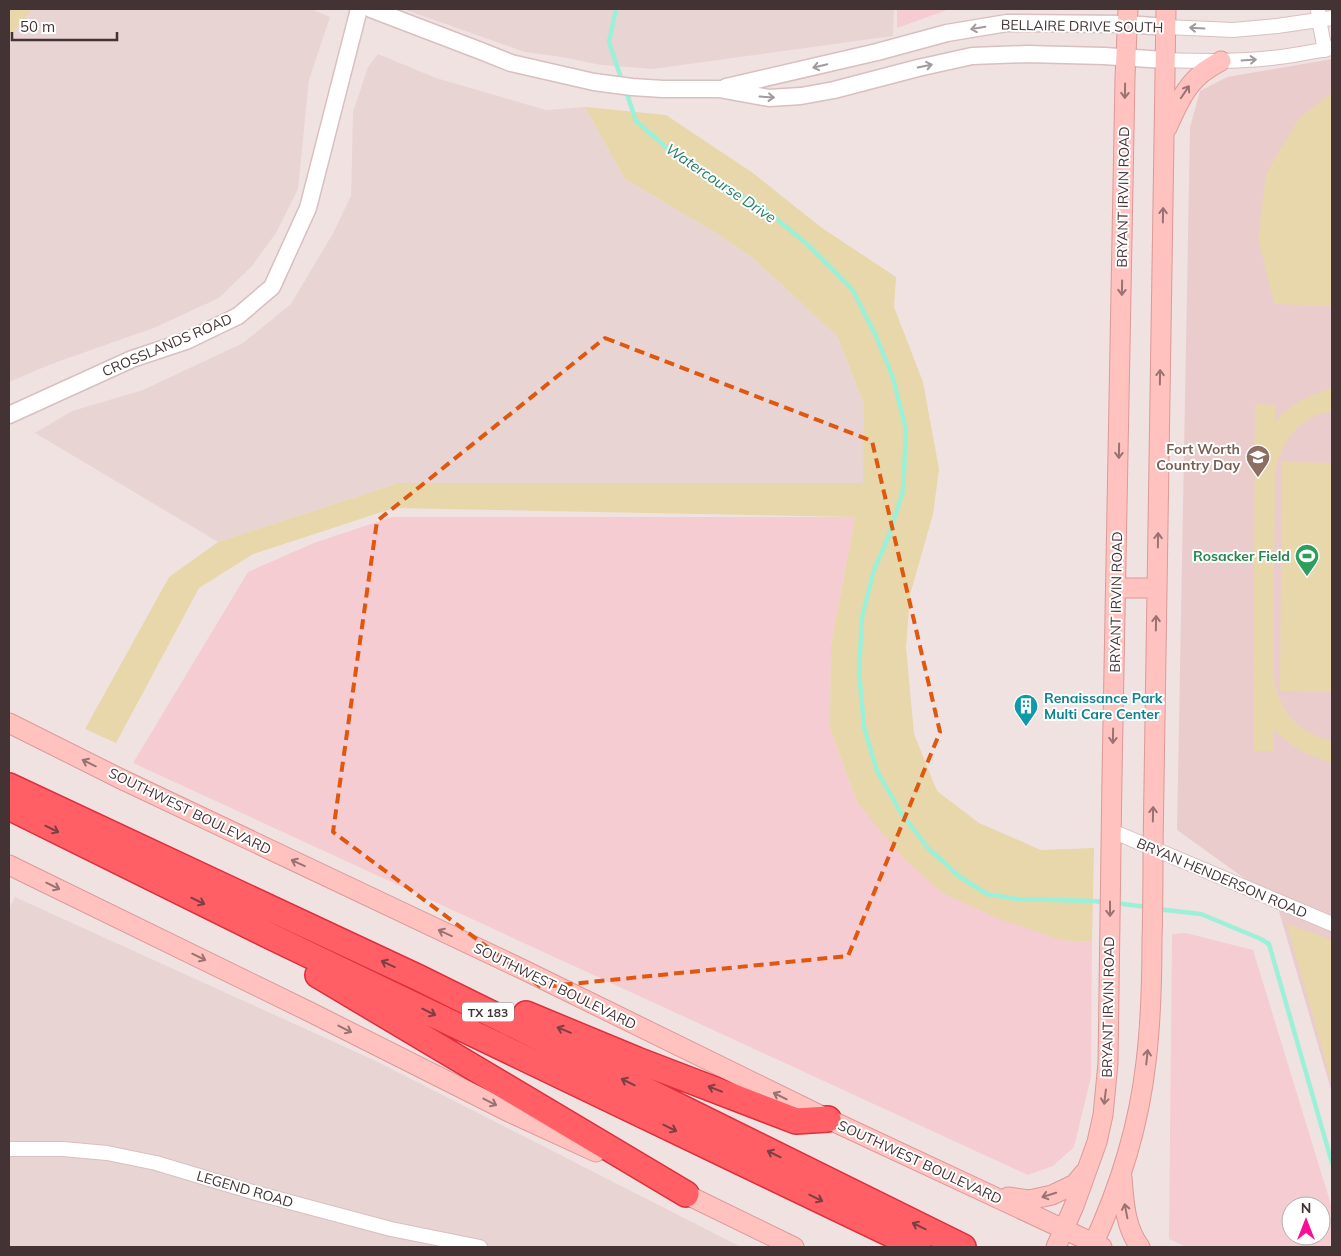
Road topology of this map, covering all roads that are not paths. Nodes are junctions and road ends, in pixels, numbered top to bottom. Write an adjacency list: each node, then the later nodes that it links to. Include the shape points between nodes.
1 (359, 9): 12 (street, CROSSLANDS ROAD, via 308,208 272,287 238,316 186,340 132,359)
2 (371, 9): 10 (street, BELLAIRE DRIVE SOUTH, via 511,63 613,85)
3 (1323, 16): 5 (street, BELLAIRE DRIVE SOUTH, one-way to 5, via 1277,26 1233,30); 6 (street)
4 (1128, 17): 5 (street, BELLAIRE DRIVE SOUTH); 7 (main road, BRYANT IRVIN ROAD); 10 (street, BELLAIRE DRIVE SOUTH, one-way to 10, via 1008,23 947,33)
5 (1166, 18): 8 (main road)
6 (1329, 49): 9 (street, BELLAIRE DRIVE SOUTH, one-way to 6)
7 (1126, 58): 8 (street, BELLAIRE DRIVE SOUTH); 10 (street, BELLAIRE DRIVE SOUTH, one-way to 7, via 768,98 801,96 972,56 1027,54); 13 (main road, BRYANT IRVIN ROAD, one-way to 13)
8 (1165, 60): 9 (street, BELLAIRE DRIVE SOUTH); 11 (main road)
9 (1221, 61): 11 (main road, one-way to 9, via 1183,93 1201,74)
10 (719, 89)
11 (1164, 136): 14 (main road, one-way to 11)
12 (9, 415)
13 (1116, 588): 14 (main road); 18 (main road, BRYANT IRVIN ROAD, one-way to 18)
14 (1157, 588): 19 (main road, one-way to 14)
15 (9, 723): 24 (main road, SOUTHWEST BOULEVARD, one-way to 15)
16 (9, 786): 23 (highway, TX 183, one-way to 16)
17 (9, 807): 22 (highway, TX 183, one-way to 22)
18 (1112, 831): 19 (street, BRYAN HENDERSON ROAD); 26 (main road, BRYANT IRVIN ROAD, one-way to 26, via 1108,1063 1103,1115)
19 (1153, 849): 21 (street, BRYAN HENDERSON ROAD); 27 (main road, one-way to 19, via 1139,1108 1146,1062 1150,1021)
20 (9, 865): 28 (main road, one-way to 28, via 511,1113)
21 (1332, 924)
22 (274, 938): 28 (highway, via 297,962); 34 (highway, TX 183, one-way to 34)
23 (417, 977): 24 (highway, one-way to 23, via 796,1121 450,984); 35 (highway, TX 183, one-way to 23)
24 (828, 1119): 29 (main road, SOUTHWEST BOULEVARD)
25 (9, 1149): 32 (street, LEGEND ROAD, via 63,1149 148,1161 391,1229)
26 (1088, 1168): 29 (main road, one-way to 29, via 1075,1184 1052,1195 1029,1200); 30 (main road, BRYANT IRVIN ROAD)
27 (1121, 1173): 31 (main road); 37 (main road, one-way to 27, via 1130,1229)
28 (686, 1194): 33 (main road)
29 (987, 1194): 30 (main road, SOUTHWEST BOULEVARD)
30 (1064, 1230): 31 (main road, SOUTHWEST BOULEVARD); 36 (main road, BRYANT IRVIN ROAD)
31 (1096, 1246)
32 (480, 1247)
33 (794, 1247)
34 (918, 1247)
35 (963, 1247)
36 (1056, 1247)
37 (1140, 1247)

